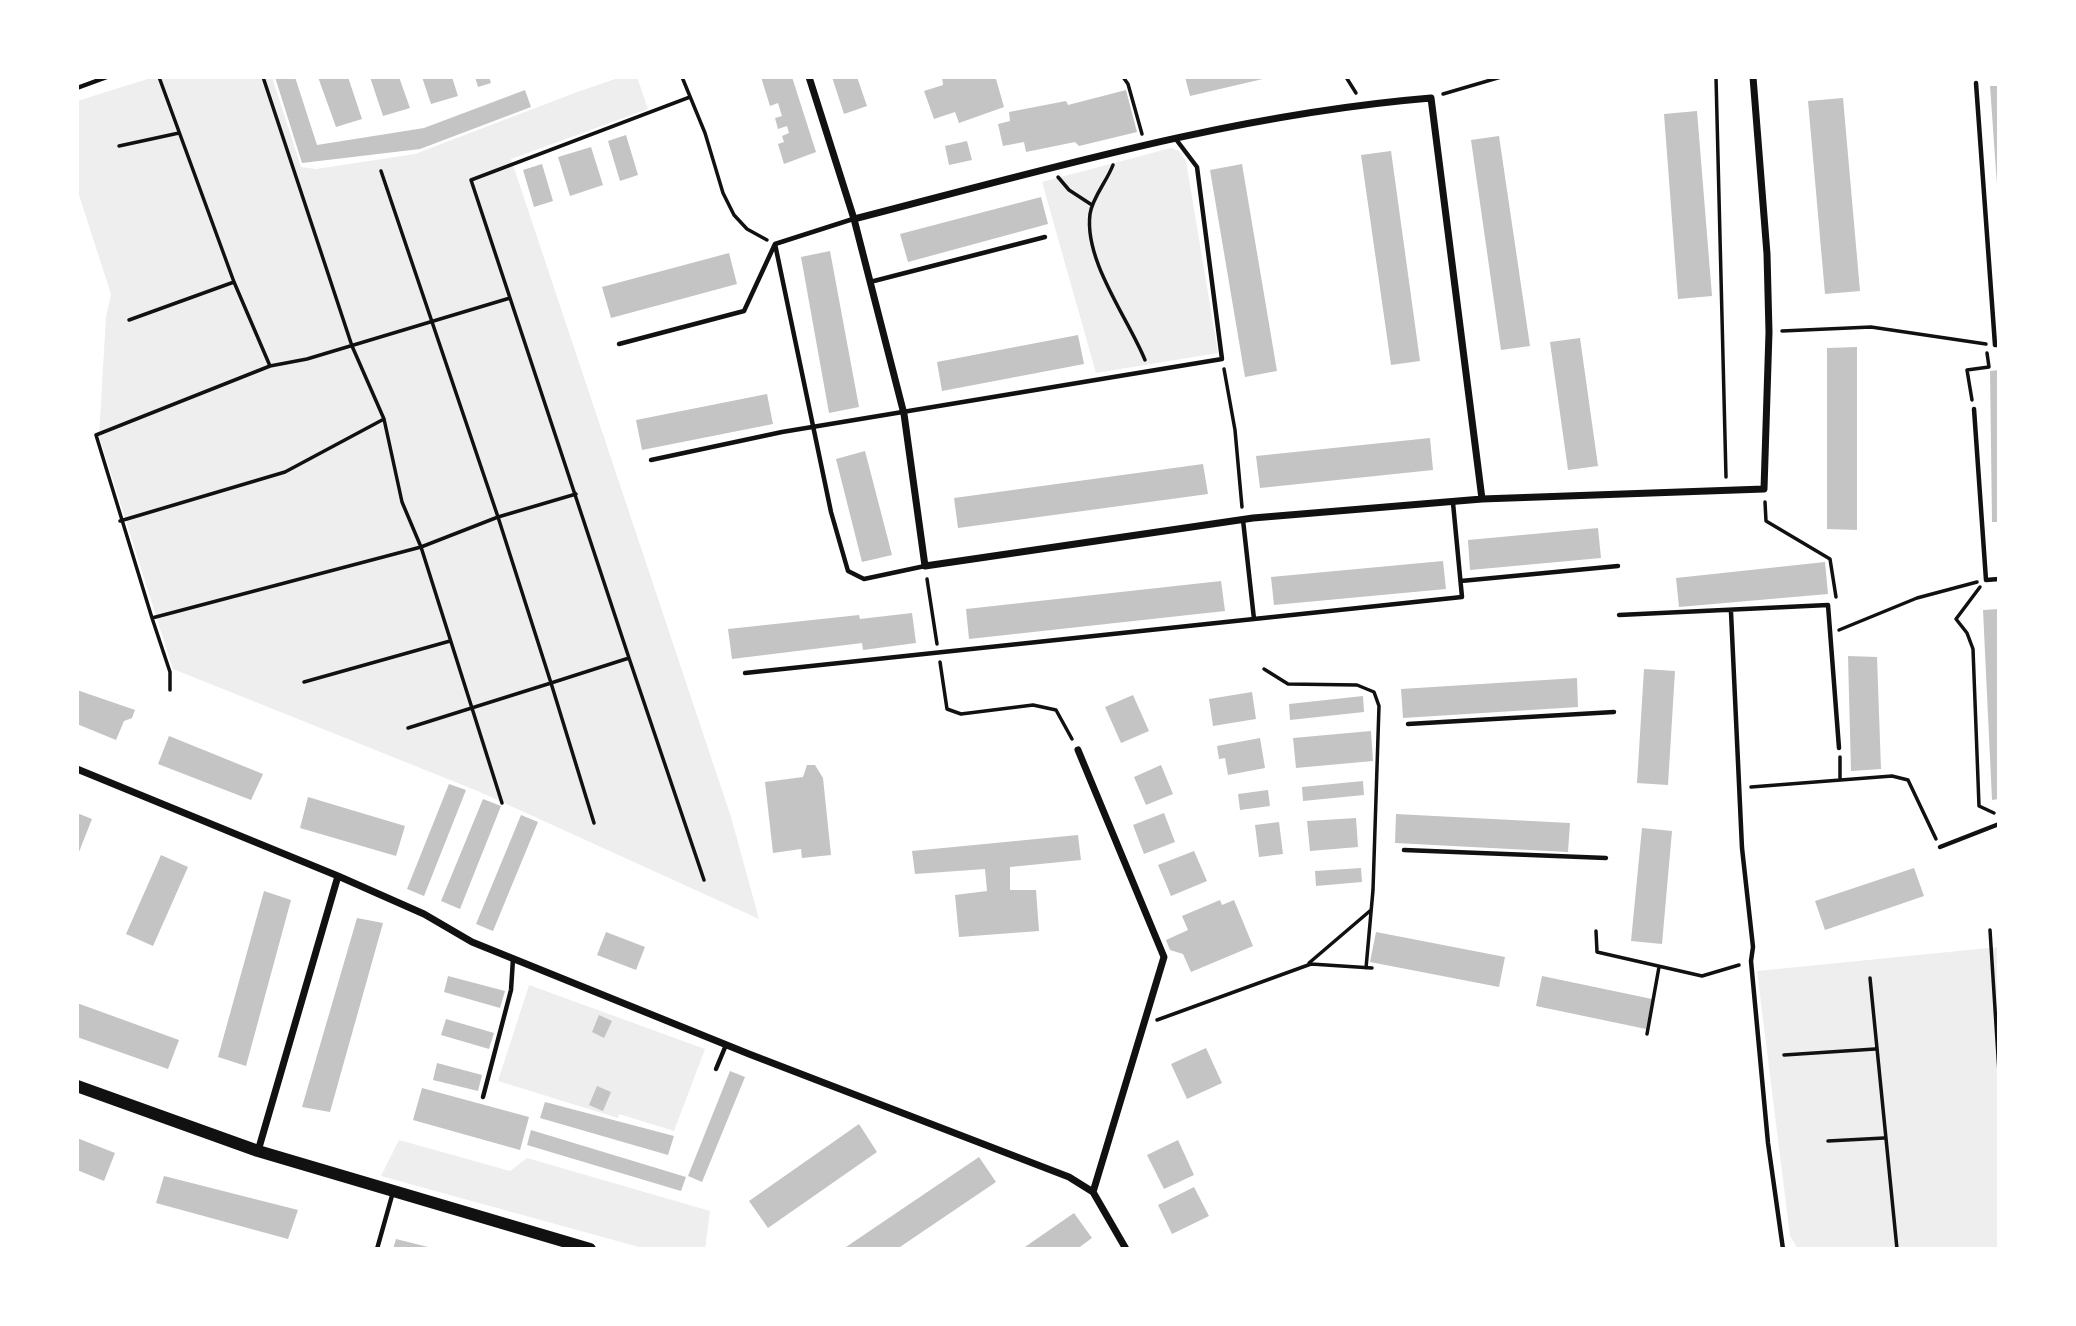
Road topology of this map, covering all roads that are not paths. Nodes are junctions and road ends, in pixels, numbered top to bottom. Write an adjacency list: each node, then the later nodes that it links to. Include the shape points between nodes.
1 (107, 77): 5 (lane)
2 (809, 77): 7 (street)
3 (1753, 77): 17 (street, via 1767,254 1764,489)
4 (1976, 83): 12 (lane)
5 (77, 88)
6 (1175, 138): 7 (street); 14 (lane, via 1197,167 1222,359); 17 (street, via 1361,103 1431,98)
7 (854, 219): 9 (lane); 10 (street)
8 (1045, 237): 10 (lane)
9 (775, 244): 11 (lane, via 744,311); 15 (lane)
10 (870, 282): 14 (street)
11 (619, 344)
12 (1997, 345)
13 (1974, 409): 22 (lane, via 1986,580)
14 (904, 414): 15 (lane); 20 (street)
15 (813, 428): 16 (lane); 20 (lane, via 848,571 864,579)
16 (651, 460)
17 (1482, 499): 18 (street)
18 (1453, 503): 19 (street); 23 (lane)
19 (1242, 520): 20 (street); 26 (lane)
20 (925, 566)
21 (1618, 566): 23 (lane)
22 (1999, 579)
23 (1461, 581): 26 (lane, via 1462,597)
24 (1731, 612): 25 (lane); 30 (lane, via 1828,605); 51 (lane, via 1751,961)
25 (1619, 615)
26 (1254, 619): 27 (lane)
27 (745, 673)
28 (1614, 712): 29 (lane)
29 (1408, 724)
30 (1839, 748)
31 (1078, 750): 45 (street, via 1164,957)
32 (77, 769): 37 (street)
33 (1999, 824): 34 (lane)
34 (1940, 847)
35 (1404, 850): 36 (lane)
36 (1605, 858)
37 (338, 876): 38 (street); 43 (street)
38 (513, 959): 39 (street); 42 (lane, via 511,990)
39 (726, 1045): 40 (lane); 45 (street, via 1069,1177)
40 (716, 1069)
41 (77, 1086): 43 (main road)
42 (483, 1097)
43 (258, 1151): 44 (main road)
44 (393, 1191): 46 (main road); 47 (lane)
45 (1093, 1192): 50 (street)
46 (553, 1238): 48 (lane); 49 (main road)
47 (377, 1249)
48 (566, 1249)
49 (590, 1249)
50 (1126, 1249)
51 (1783, 1249)

